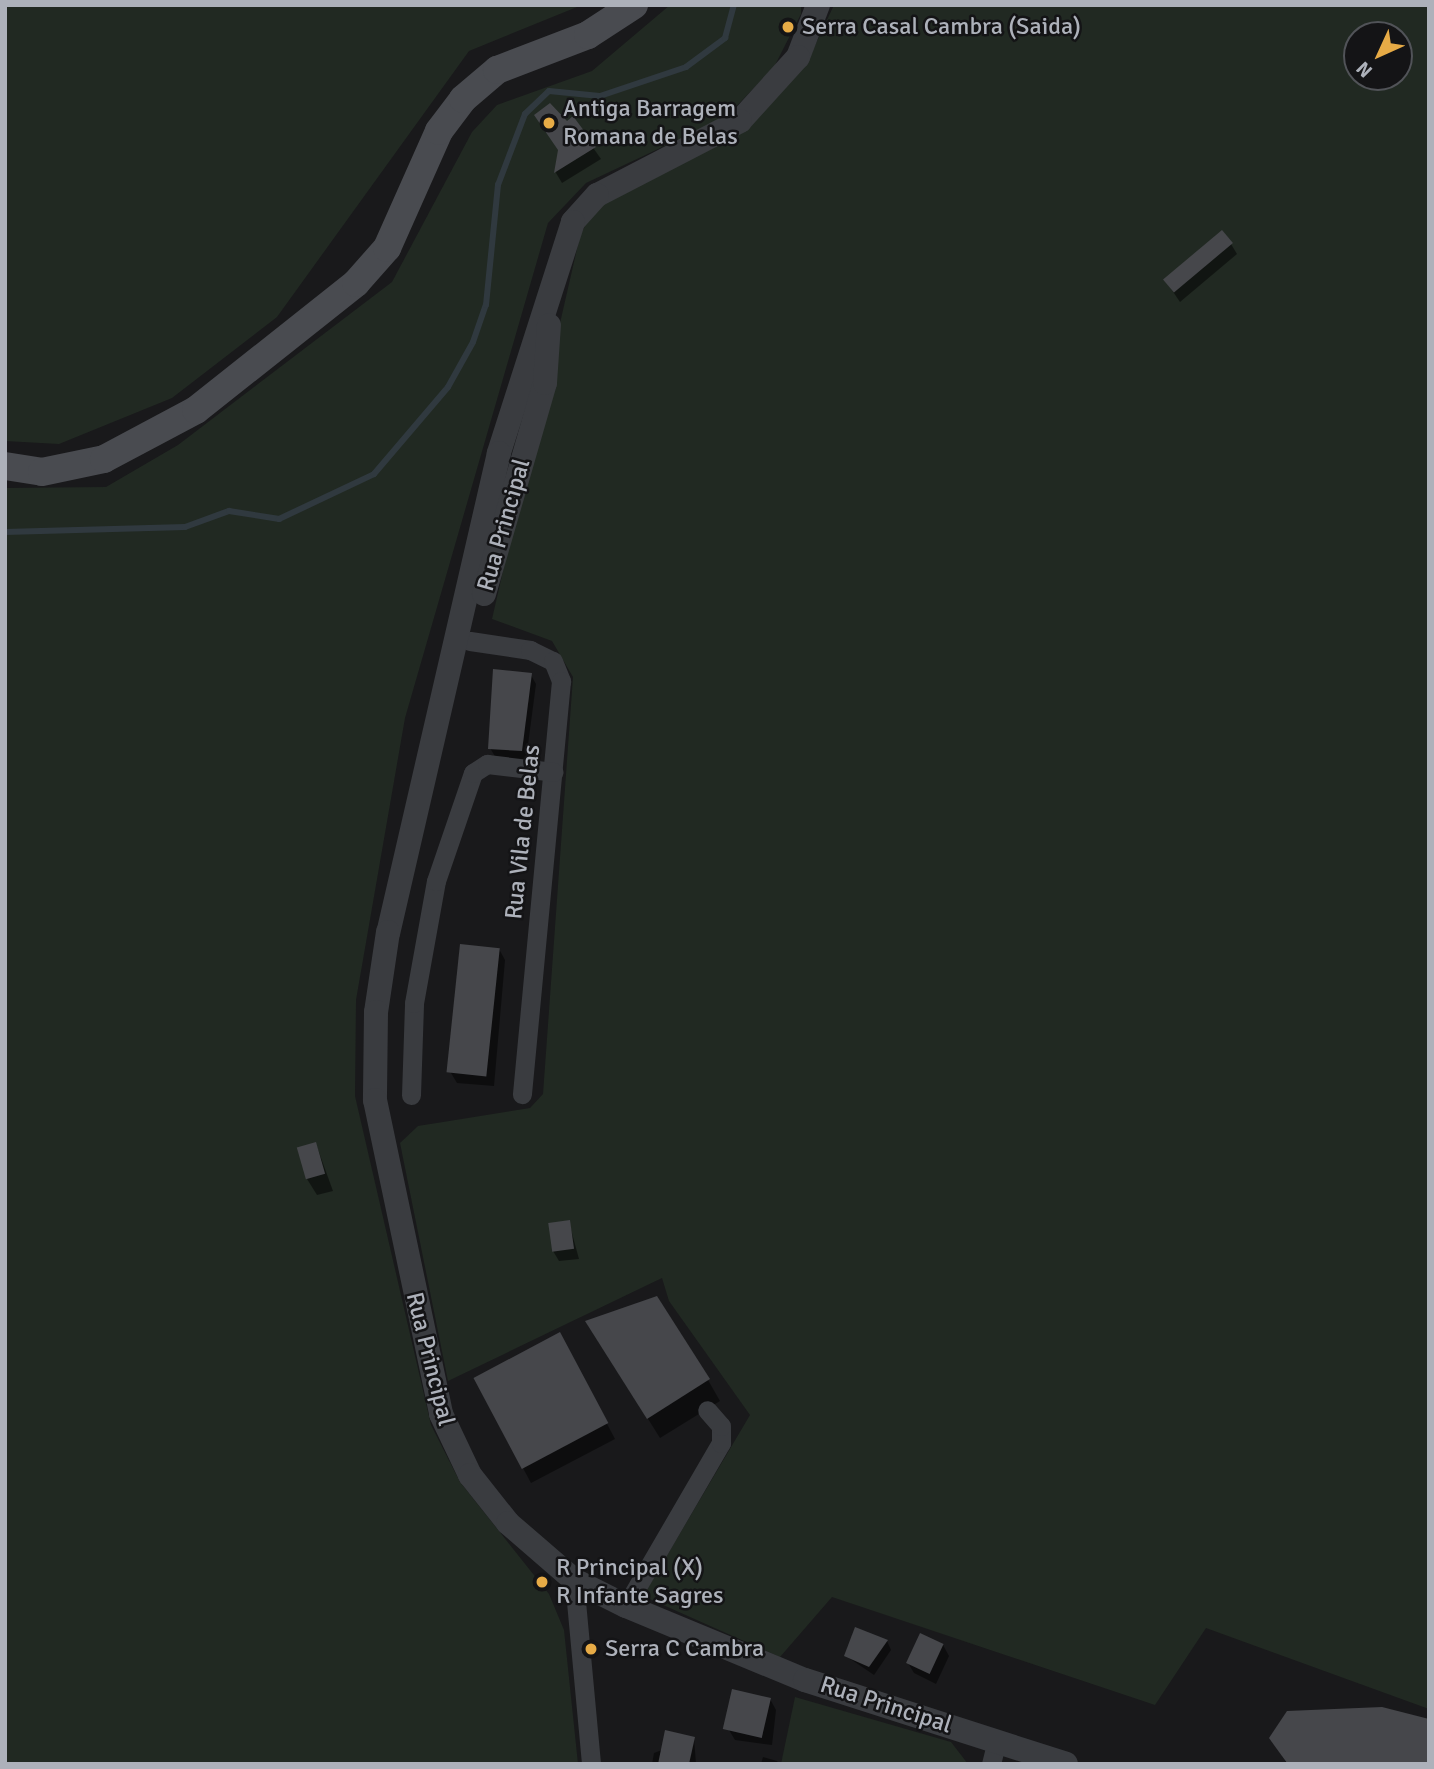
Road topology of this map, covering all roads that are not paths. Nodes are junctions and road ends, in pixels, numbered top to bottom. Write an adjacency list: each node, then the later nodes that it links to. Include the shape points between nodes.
1 (635, 5): 4 (main road, via 588,35 497,70 463,99 439,131 387,248 346,292 196,410 103,459 42,471)
2 (818, 5): 3 (street, Rua Principal, via 797,57 740,121 585,205 573,222)
3 (551, 305): 5 (street, Rua Principal, via 545,383); 6 (street, Rua Principal, via 520,375 499,453)
4 (5, 466)
5 (470, 641): 6 (street, Rua Principal); 7 (street, Rua Vila de Belas, via 530,650 553,662 561,681)
6 (437, 742): 11 (street, Rua Principal, via 388,932 376,1012 375,1100 430,1374 454,1447 508,1523)
7 (554, 772): 8 (street, Rua Vila de Belas); 9 (street, via 487,764 473,773 436,881 414,1003)
8 (522, 1094)
9 (411, 1095)
10 (708, 1409): 12 (street, via 721,1426 721,1443)
11 (574, 1580): 12 (street, Rua Principal); 14 (street)
12 (626, 1606): 13 (street, Rua Principal)
13 (994, 1752): 15 (street, Rua Principal)
14 (591, 1764)
15 (1066, 1764)

